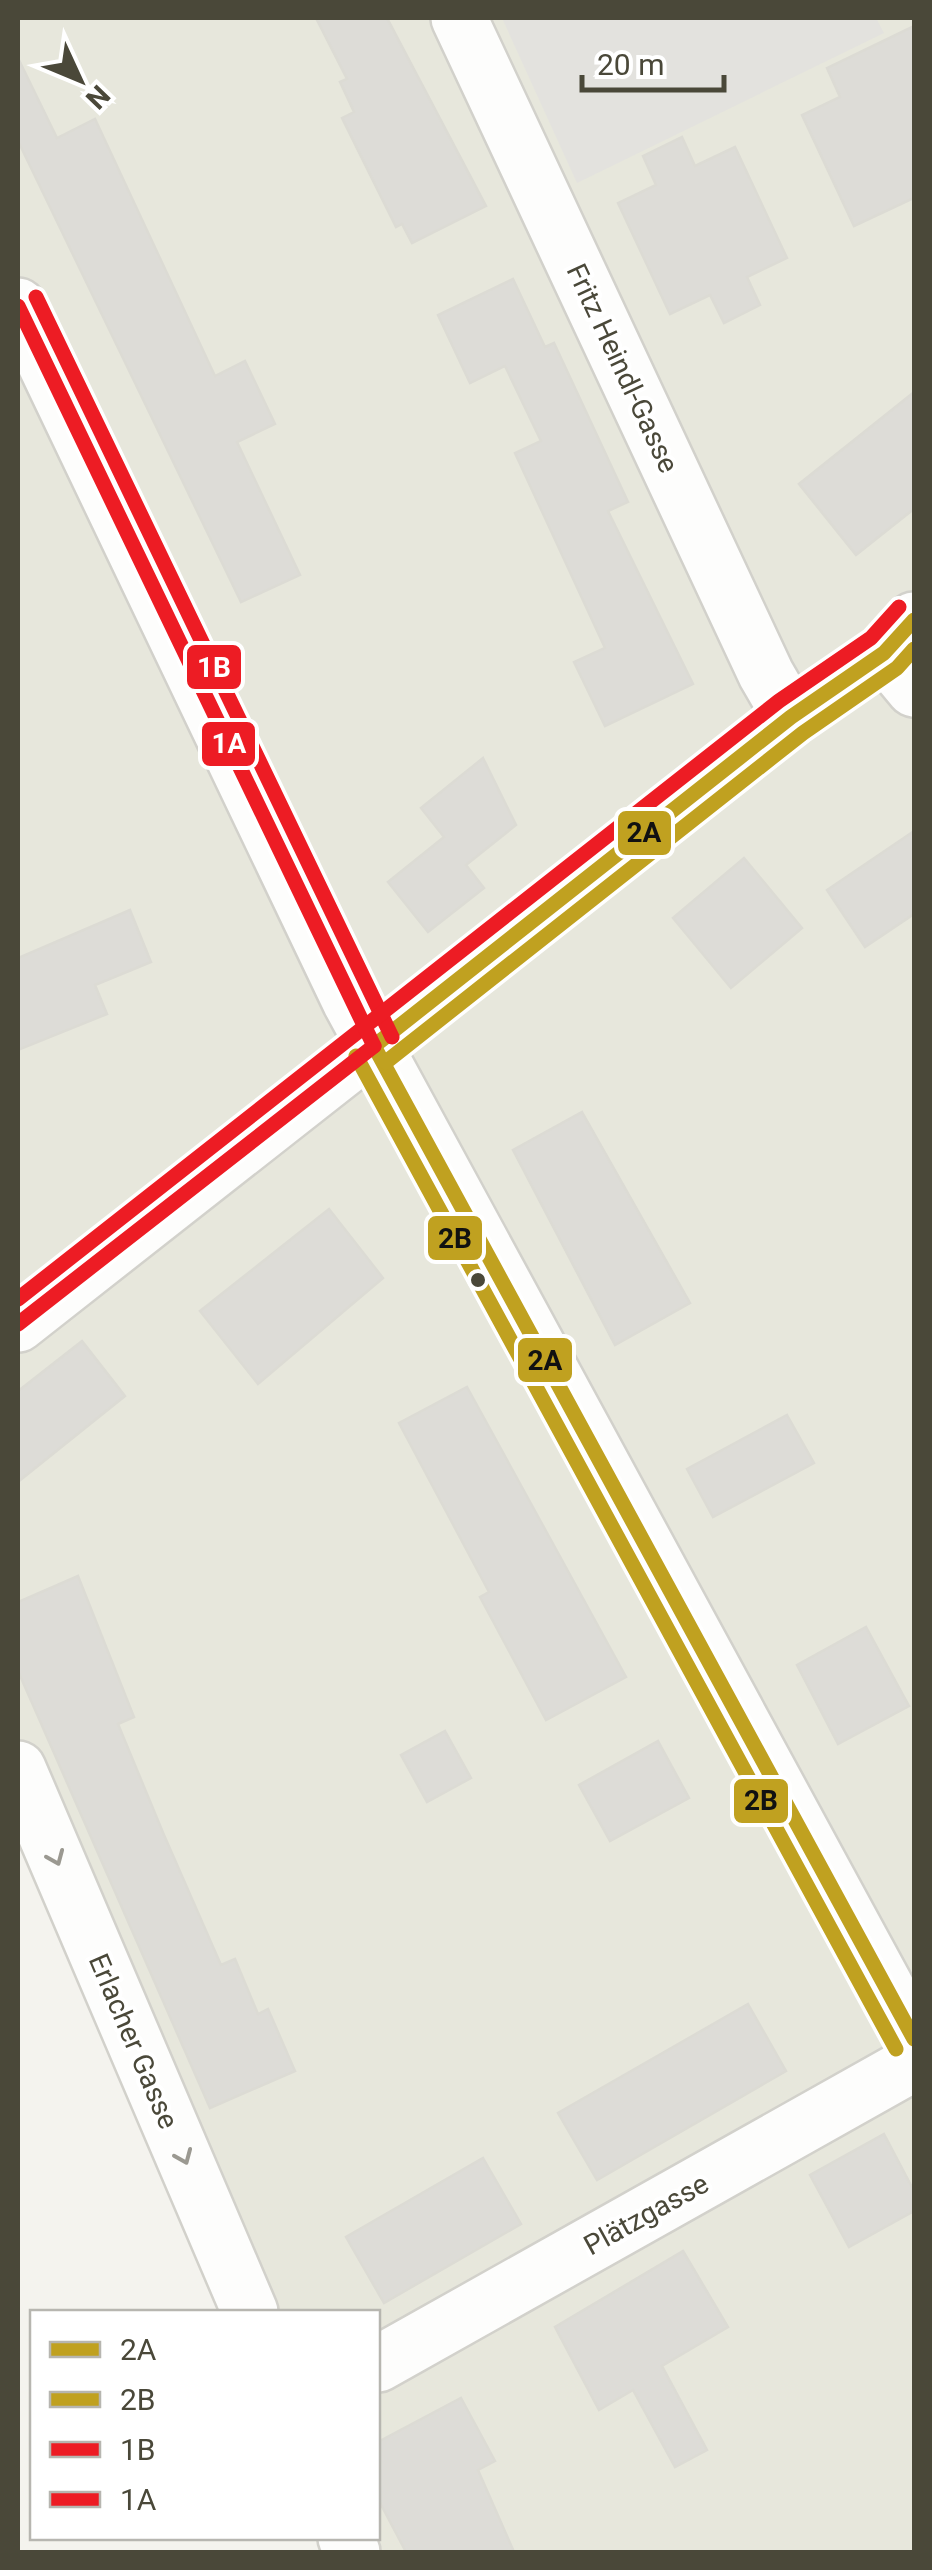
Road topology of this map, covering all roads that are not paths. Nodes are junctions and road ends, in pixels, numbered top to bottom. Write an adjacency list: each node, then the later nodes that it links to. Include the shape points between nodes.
1 (460, 18): 4 (street, Fritz Heindl-Gasse)
2 (18, 306): 5 (street)
3 (904, 654): 4 (street)
4 (790, 716): 5 (street)
5 (374, 1046): 6 (street); 8 (street)
6 (18, 1324)
7 (18, 1769): 10 (street, Erlacher Gasse, one-way to 10)
8 (914, 2039)
9 (914, 2063): 11 (street, Plätzgasse)
10 (249, 2310)
11 (380, 2363)

